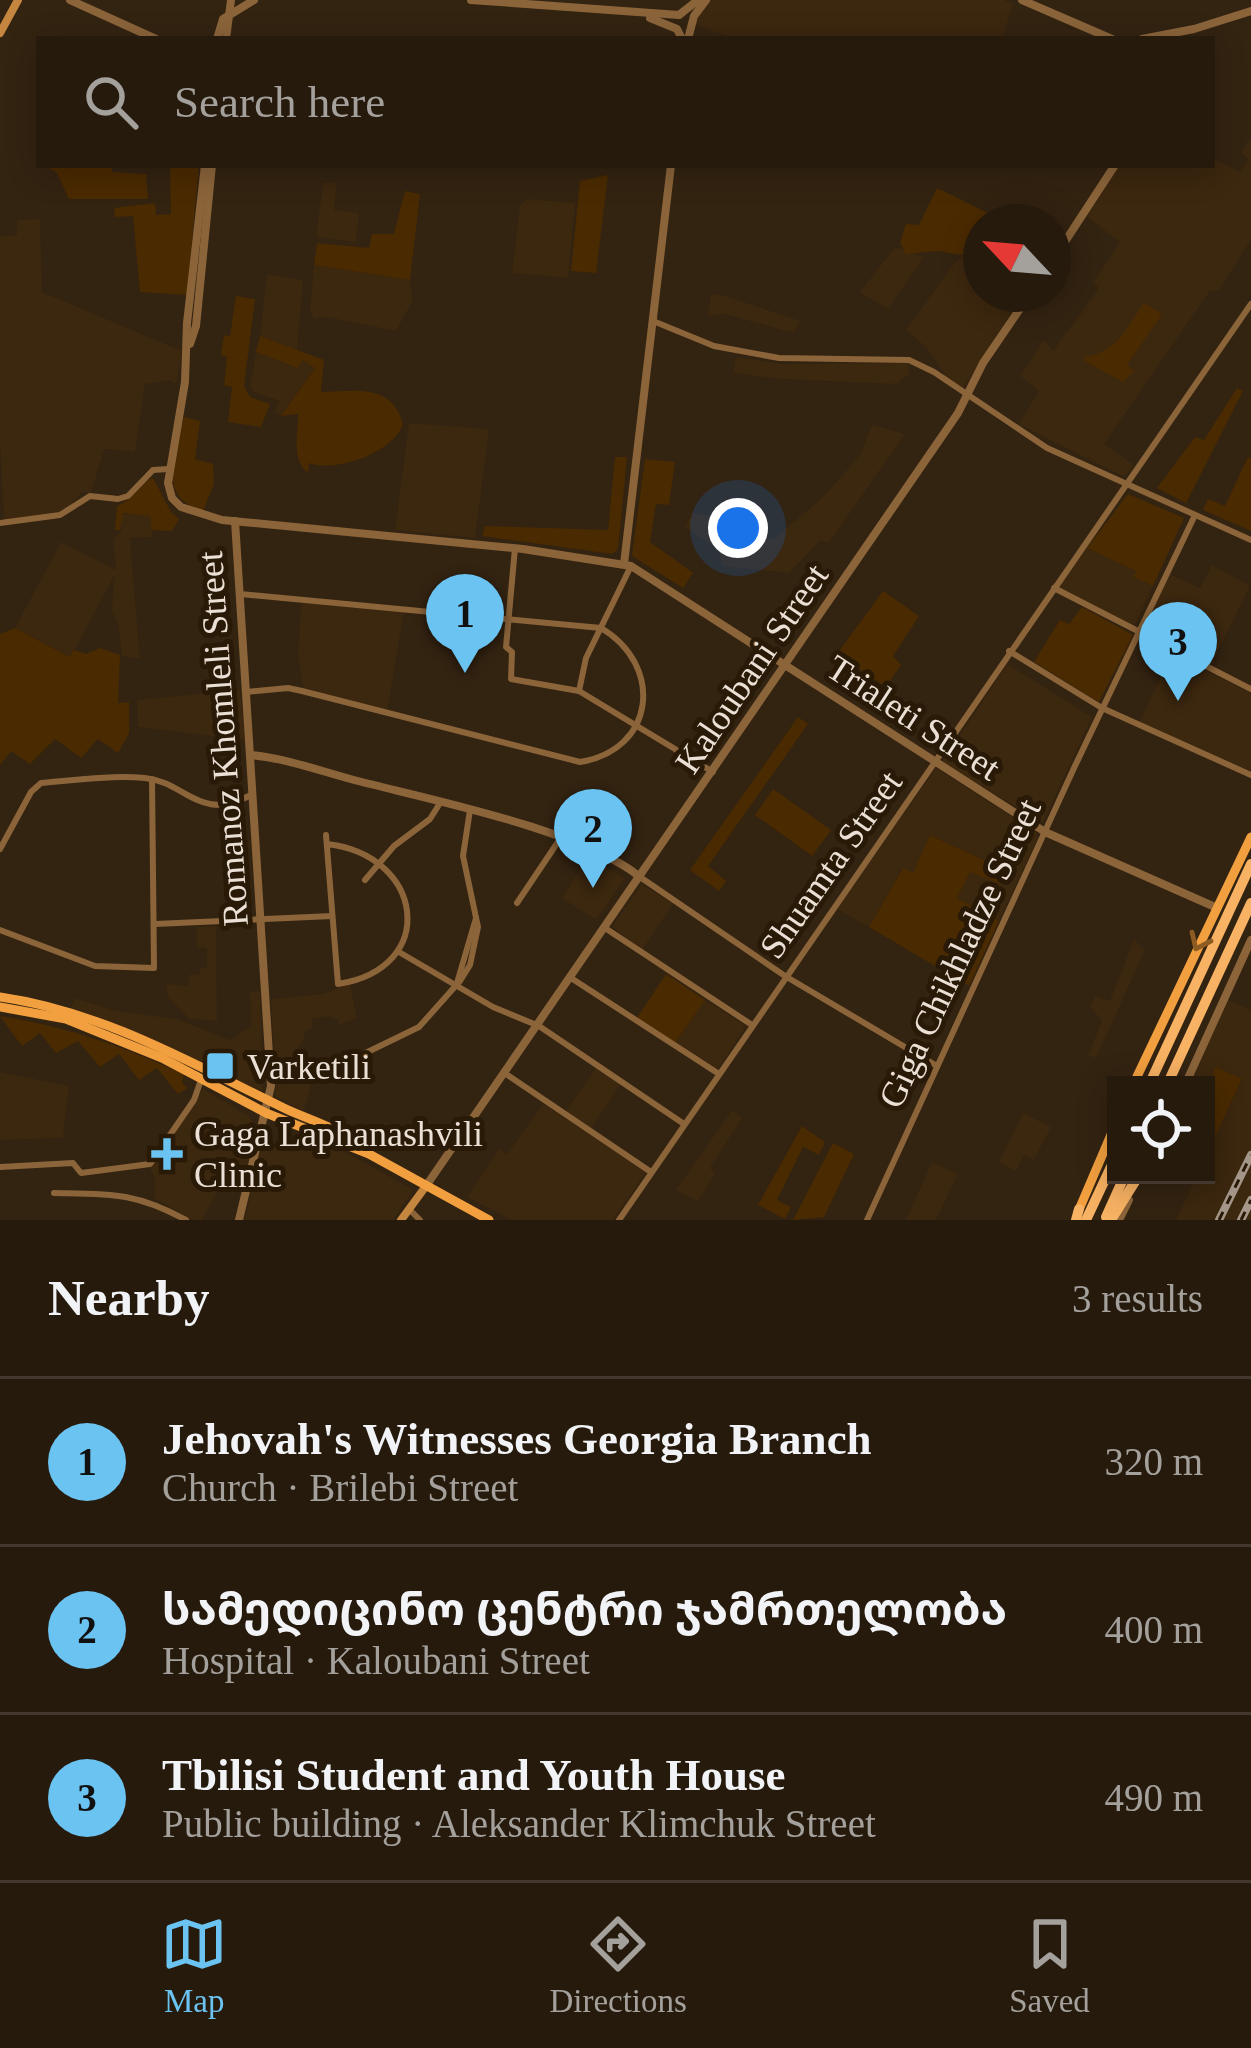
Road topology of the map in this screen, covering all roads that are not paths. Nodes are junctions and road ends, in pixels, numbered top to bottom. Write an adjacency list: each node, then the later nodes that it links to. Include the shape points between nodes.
1 (18, 0): 15 (main road)
2 (70, 0): 18 (street)
3 (254, 0): 11 (street)
4 (471, 0): 8 (street)
5 (702, 0): 12 (street); 14 (street)
6 (1022, 0): 21 (street)
7 (228, 1): 11 (street); 13 (street)
8 (559, 4): 9 (street)
9 (613, 11): 12 (street); 16 (street, via 658,19)
10 (1251, 11): 17 (street)
11 (230, 12): 13 (street); 20 (street)
12 (681, 15): 14 (street); 16 (street, via 674,21)
13 (219, 24): 19 (street)
14 (690, 25): 16 (street)
15 (0, 33)
16 (681, 34)
17 (1192, 34)
18 (149, 36)
19 (217, 36)
20 (226, 36)
21 (1105, 36)
22 (208, 168): 30 (street)
23 (671, 168): 28 (street)
24 (1113, 168): 25 (street)
25 (1071, 232)
26 (1251, 304): 31 (street, Shuamta Street)
27 (1017, 312): 29 (street, Kaloubani Street)
28 (652, 321): 29 (street, via 714,346 779,358 909,360); 37 (street)
29 (967, 395): 31 (street, via 1047,448); 44 (street, Kaloubani Street)
30 (168, 469): 33 (street, Romanoz Khomleli Street, via 181,507); 34 (street, via 146,475 128,496 90,496 61,515)
31 (1126, 483): 32 (street); 38 (street, Shuamta Street)
32 (1195, 515): 35 (street); 42 (street, Giga Chikhladze Street)
33 (235, 521): 36 (street, Trialeti Street); 39 (street, Romanoz Khomleli Street)
34 (0, 523)
35 (1251, 540)
36 (515, 548): 37 (street, Trialeti Street); 40 (street)
37 (628, 565): 41 (street); 44 (street, Trialeti Street)
38 (1054, 587): 42 (street); 43 (street, Shuamta Street)
39 (239, 594): 40 (street); 47 (street, Romanoz Khomleli Street)
40 (509, 618): 41 (street); 46 (street, via 511,679)
41 (601, 628): 46 (street); 49 (street, via 628,649 641,676)
42 (1138, 632): 45 (street); 48 (street, Giga Chikhladze Street)
43 (1009, 651): 48 (street); 51 (street, Shuamta Street)
44 (786, 666): 51 (street, Trialeti Street); 52 (street, Kaloubani Street)
45 (1251, 689)
46 (579, 691): 49 (street)
47 (246, 692): 49 (street, via 302,691 580,762 604,755); 50 (street, Romanoz Khomleli Street)
48 (1102, 708): 53 (street); 59 (street, Giga Chikhladze Street)
49 (638, 724): 52 (street)
50 (250, 755): 55 (street, Romanoz Khomleli Street); 57 (street)
51 (933, 763): 59 (street, Trialeti Street); 77 (street, Shuamta Street)
52 (712, 772): 65 (street, Kaloubani Street)
53 (1251, 775)
54 (152, 779): 55 (street, via 203,804); 62 (street, via 39,784); 72 (street)
55 (252, 793): 71 (street, Romanoz Khomleli Street)
56 (583, 797): 61 (street)
57 (440, 802): 58 (street); 63 (street)
58 (470, 810): 61 (street); 79 (street, via 463,856 476,916 474,951)
59 (1045, 832): 69 (street, Trialeti Street); 84 (street, Giga Chikhladze Street)
60 (1251, 837): 69 (main road)
61 (560, 838): 65 (street); 67 (street)
62 (0, 849)
63 (380, 862): 66 (street); 70 (street, via 327,840); 76 (street, via 404,900)
64 (1251, 865): 88 (highway)
65 (640, 878): 73 (street, Kaloubani Street); 77 (street)
66 (365, 880)
67 (517, 902)
68 (1251, 903): 89 (highway)
69 (1215, 908): 87 (main road, one-way to 87)
70 (332, 916): 71 (street); 76 (street, via 338,985 376,972)
71 (260, 920): 72 (street); 92 (street, Romanoz Khomleli Street)
72 (154, 924): 74 (street, via 154,968 95,966)
73 (605, 928): 78 (street, Kaloubani Street); 82 (street)
74 (0, 930)
75 (1251, 940): 90 (street)
76 (399, 952): 79 (street)
77 (785, 976): 82 (street, Shuamta Street); 84 (street)
78 (571, 978): 83 (street, Kaloubani Street); 86 (street)
79 (456, 986): 79 (street, via 417,1025 310,1080 419,1027); 83 (street)
80 (0, 997): 92 (main road, via 80,1014)
81 (0, 1006): 91 (main road, via 80,1023)
82 (752, 1025): 86 (street, Shuamta Street)
83 (539, 1026): 85 (street, Kaloubani Street); 94 (street)
84 (938, 1066): 113 (street, Giga Chikhladze Street)
85 (506, 1074): 99 (street); 102 (street, Kaloubani Street)
86 (718, 1074): 94 (street, Shuamta Street)
87 (1137, 1076)
88 (1153, 1076)
89 (1171, 1076)
90 (1189, 1076)
91 (202, 1077): 93 (main road); 97 (street, via 150,1164 82,1173 73,1163)
92 (269, 1100): 93 (street, Romanoz Khomleli Street); 96 (main road)
93 (266, 1113): 96 (main road); 108 (street, Romanoz Khomleli Street)
94 (684, 1124): 99 (street, Shuamta Street)
95 (1107, 1146): 105 (main road)
96 (369, 1154): 102 (main road)
97 (0, 1167)
98 (1107, 1171): 105 (highway)
99 (651, 1172): 112 (street, Shuamta Street)
100 (1123, 1184): 106 (highway)
101 (1134, 1184): 106 (highway)
102 (426, 1186): 104 (main road); 111 (main road)
103 (53, 1192): 107 (street, via 128,1194)
104 (410, 1209): 109 (main road); 110 (street)
105 (1079, 1217)
106 (1113, 1219)
107 (186, 1220)
108 (239, 1220)
109 (401, 1220)
110 (420, 1220)
111 (489, 1220)
112 (619, 1220)
113 (867, 1220)

